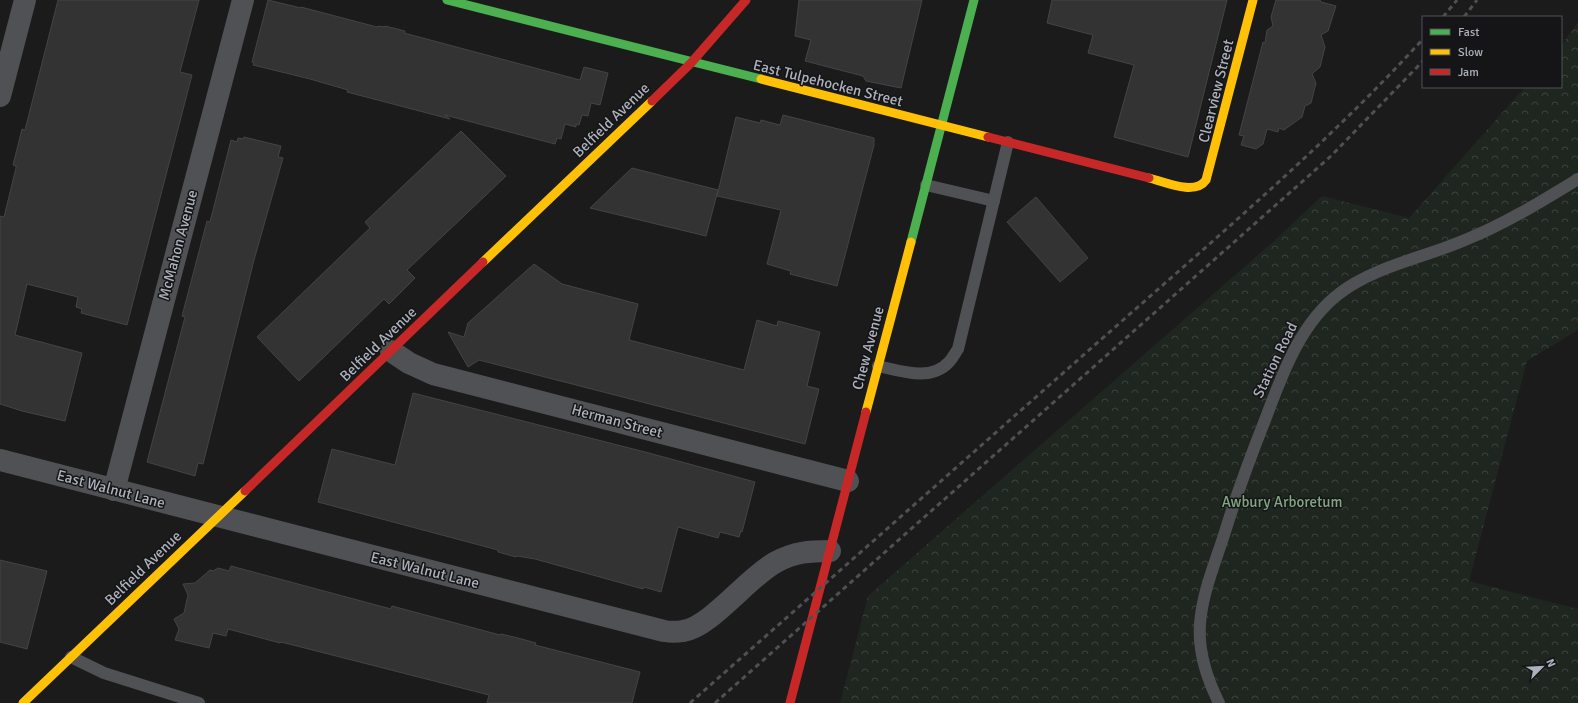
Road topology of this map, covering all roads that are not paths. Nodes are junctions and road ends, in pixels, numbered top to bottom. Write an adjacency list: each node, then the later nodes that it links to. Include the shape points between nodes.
1 (25, 0): 8 (street)
2 (243, 0): 19 (street, McMahon Avenue)
3 (447, 0): 7 (street, East Tulpehocken Street)
4 (746, 0): 7 (street, Belfield Avenue)
5 (974, 0): 9 (street, Chew Avenue)
6 (1253, 0): 13 (street, Clearview Street, via 1210,173)
7 (691, 63): 9 (street, East Tulpehocken Street); 15 (street, Belfield Avenue)
8 (0, 96)
9 (941, 126): 10 (street, East Tulpehocken Street); 12 (street, Chew Avenue)
10 (1008, 142): 13 (street, East Tulpehocken Street, via 1190,188); 14 (lane)
11 (1578, 179): 26 (lane, Station Road, via 1520,213 1466,240 1382,270 1352,285 1330,302 1308,327 1280,380 1250,457 1204,598 1200,627 1202,651 1206,670)
12 (926, 185): 14 (lane); 16 (street, Chew Avenue)
13 (1202, 186)
14 (994, 201): 16 (lane, via 958,349 949,362 939,370 924,374 912,374)
15 (391, 351): 18 (street, Herman Street, via 408,363 433,374); 20 (street, Belfield Avenue)
16 (878, 366): 18 (street, Chew Avenue)
17 (0, 460): 19 (street, East Walnut Lane)
18 (848, 481): 21 (street, Chew Avenue)
19 (114, 490): 20 (street, East Walnut Lane)
20 (217, 517): 21 (street, East Walnut Lane, via 664,631 684,631 704,621 775,562 805,552); 22 (street, Belfield Avenue)
21 (830, 551): 25 (street, Chew Avenue)
22 (71, 657): 23 (street, Belfield Avenue); 24 (lane, via 104,673)
23 (23, 703)
24 (198, 703)
25 (790, 703)
26 (1220, 703)

